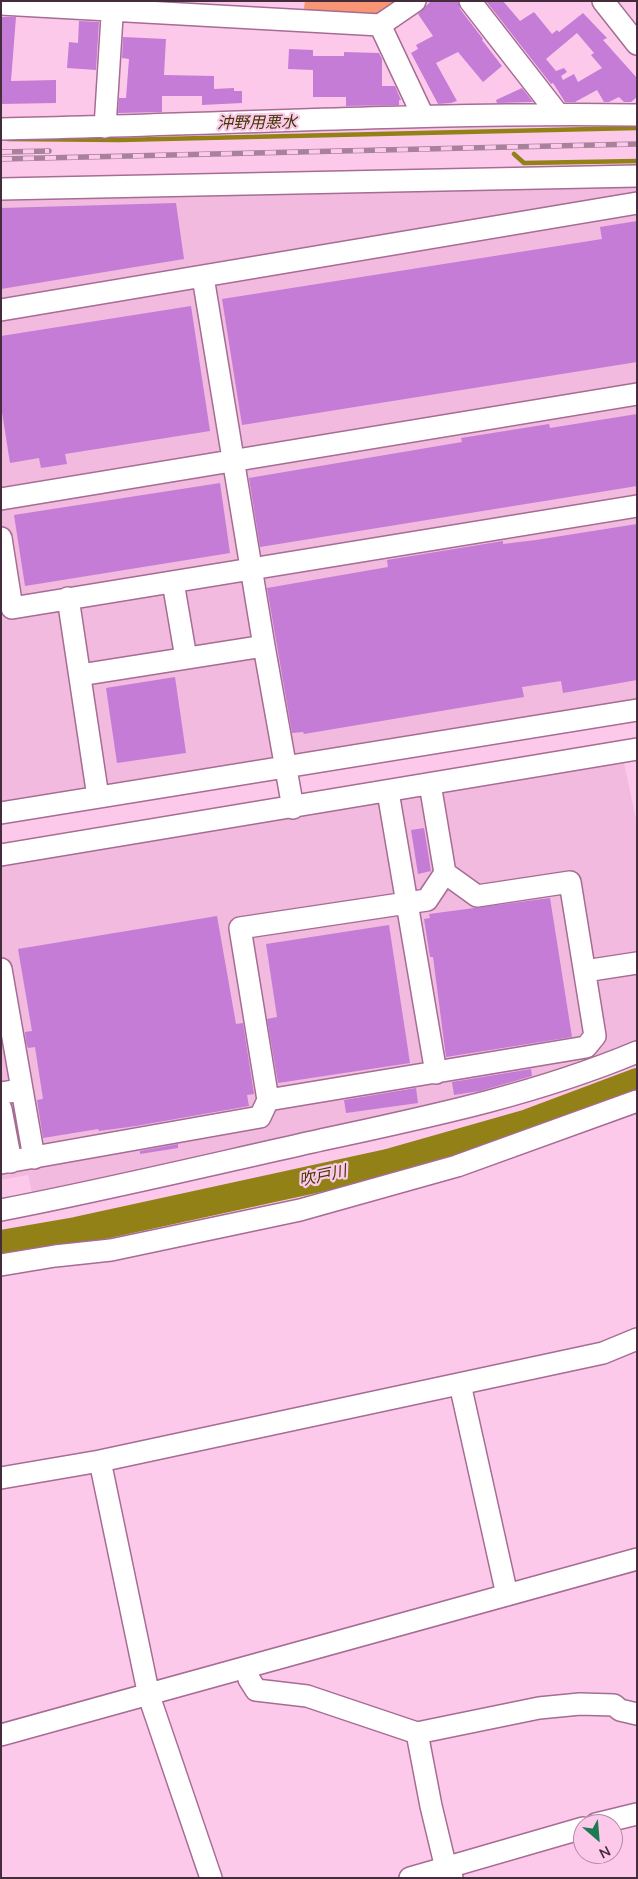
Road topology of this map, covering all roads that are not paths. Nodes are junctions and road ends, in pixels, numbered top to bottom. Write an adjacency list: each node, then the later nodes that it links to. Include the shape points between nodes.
1 (414, 1): 7 (street)
2 (470, 1): 9 (street)
3 (603, 1): 8 (street)
4 (1, 4): 5 (street)
5 (113, 6): 6 (street); 12 (street)
6 (300, 11): 7 (street)
7 (380, 25): 11 (street)
8 (637, 44)
9 (558, 114): 10 (street); 11 (street)
10 (637, 115)
11 (423, 116): 12 (street)
12 (105, 127): 13 (street)
13 (1, 129)
14 (637, 176): 15 (street)
15 (1, 189)
16 (637, 203): 17 (street)
17 (203, 277): 18 (street); 20 (street)
18 (1, 310)
19 (637, 394): 20 (street)
20 (233, 462): 21 (street); 24 (street)
21 (1, 499)
22 (637, 506): 24 (street)
23 (1, 538): 26 (street, via 12,608)
24 (251, 570): 25 (street); 27 (street)
25 (173, 582): 26 (street); 28 (street)
26 (68, 598): 29 (street)
27 (264, 646): 28 (street); 32 (street)
28 (186, 658): 29 (street)
29 (80, 675): 35 (street)
30 (637, 710): 32 (street)
31 (637, 749): 33 (street)
32 (286, 766): 35 (street); 36 (street)
33 (430, 784): 34 (street); 39 (street)
34 (388, 792): 36 (street); 40 (street)
35 (98, 797): 37 (street)
36 (293, 808): 38 (street)
37 (1, 813)
38 (1, 855)
39 (445, 873): 40 (street, via 427,900); 43 (street, via 477,896 570,882)
40 (406, 903): 45 (street); 47 (street, via 240,928)
41 (637, 963): 43 (street)
42 (1, 969): 46 (street)
43 (585, 971): 45 (street, via 595,1036 586,1047)
44 (637, 1052): 52 (street, via 533,1090 444,1113)
45 (436, 1072): 47 (street)
46 (11, 1091): 50 (street)
47 (268, 1100): 50 (street, via 260,1117)
48 (637, 1102): 53 (street, via 457,1166 300,1210 111,1250)
49 (1, 1109): 51 (street)
50 (34, 1158): 51 (street)
51 (6, 1163)
52 (1, 1210)
53 (1, 1265)
54 (637, 1339): 55 (street, via 603,1353)
55 (460, 1384): 56 (street); 59 (street)
56 (100, 1461): 57 (street); 61 (street)
57 (1, 1478)
58 (637, 1559): 59 (street)
59 (507, 1595): 60 (street)
60 (247, 1667): 61 (street); 63 (street, via 249,1679 256,1690 307,1696)
61 (149, 1696): 64 (street); 72 (street)
62 (637, 1714): 63 (street, via 614,1705 580,1704 539,1708)
63 (417, 1733): 71 (street, via 430,1806)
64 (1, 1735)
65 (637, 1814): 66 (street)
66 (623, 1817)
67 (637, 1824): 68 (street)
68 (623, 1828)
69 (573, 1831): 71 (street)
70 (573, 1839): 71 (street)
71 (447, 1873): 73 (street)
72 (212, 1878)
73 (410, 1878)

